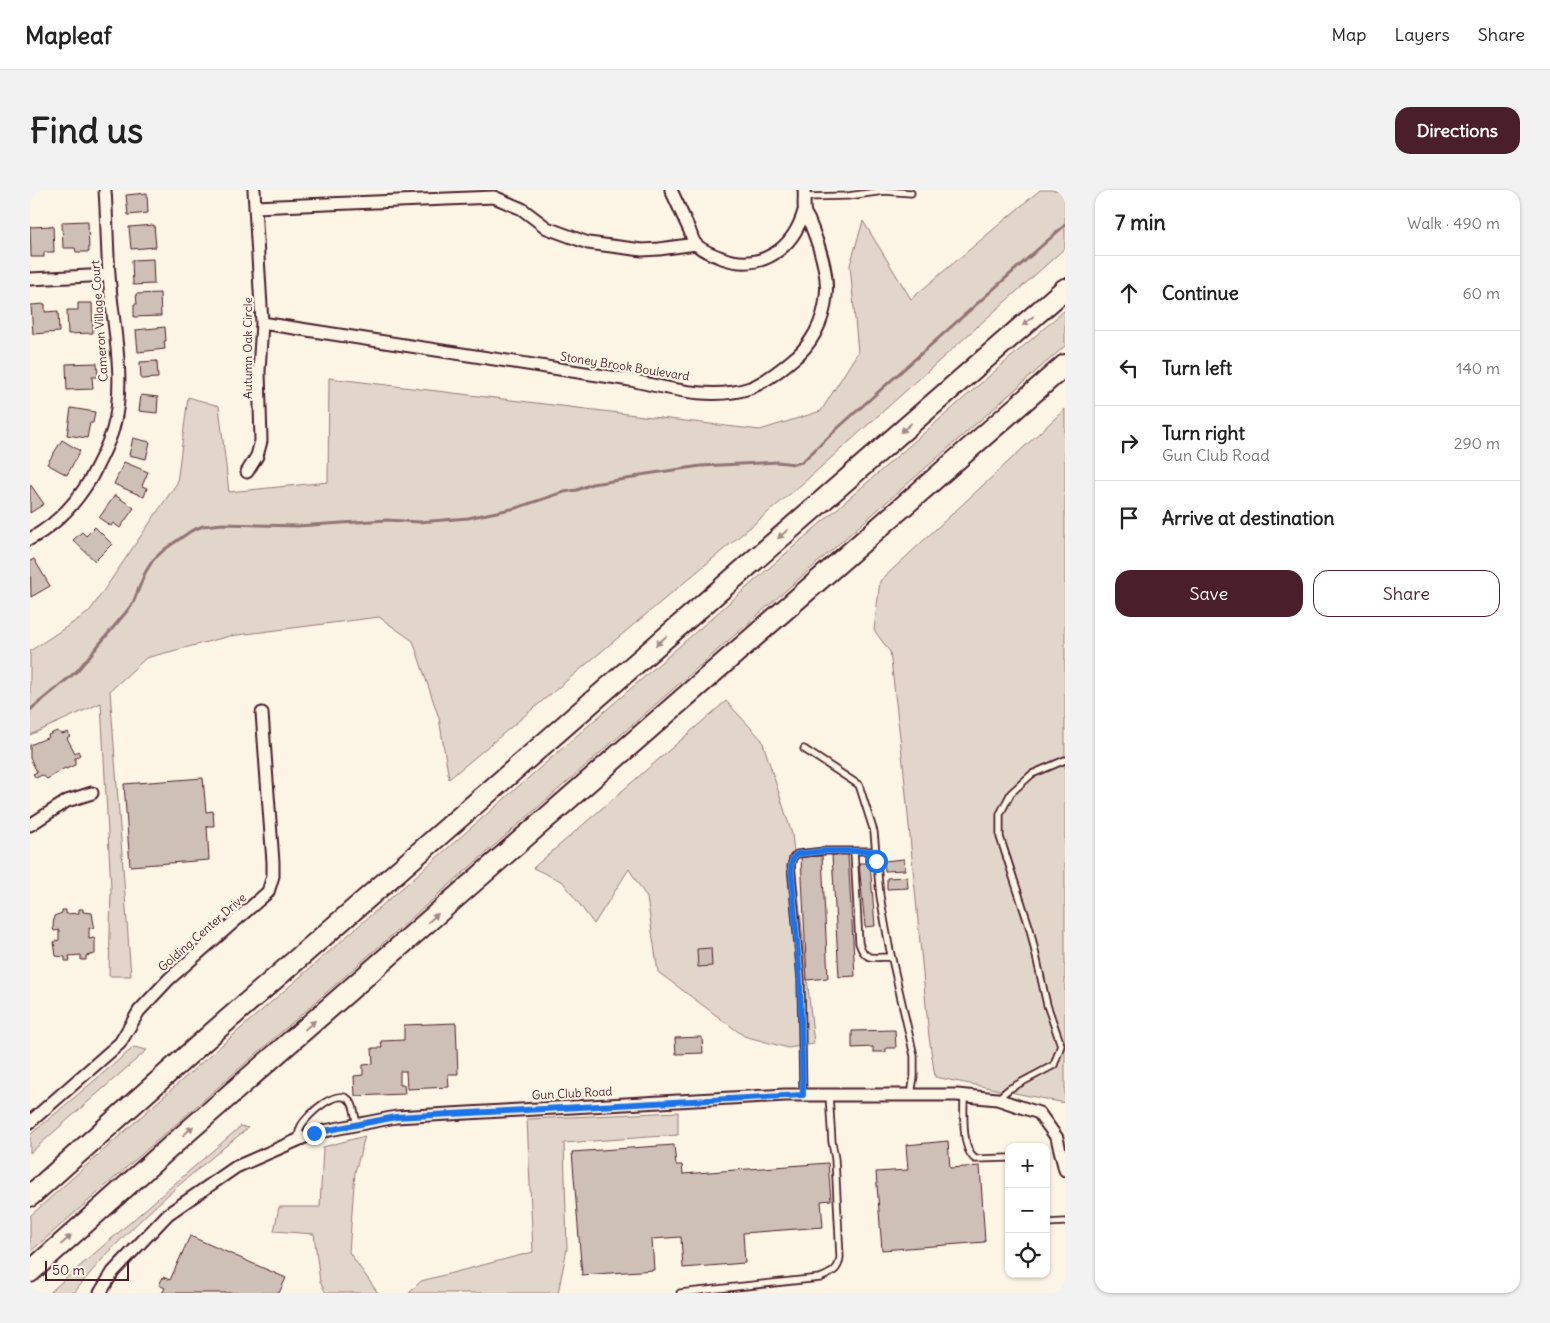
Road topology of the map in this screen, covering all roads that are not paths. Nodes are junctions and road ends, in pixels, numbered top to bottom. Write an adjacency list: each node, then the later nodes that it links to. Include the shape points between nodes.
1 (105, 190): 9 (street, Cameron Village Court)
2 (254, 190): 6 (street, Autumn Oak Circle)
3 (671, 190): 8 (street)
4 (910, 193): 5 (lane)
5 (804, 194): 7 (street, Stoney Brook Boulevard)
6 (256, 207): 8 (street, via 494,196 522,209 546,228 588,243 642,250); 12 (street, Autumn Oak Circle)
7 (804, 211): 8 (street, via 801,224 790,241 764,259 741,263 714,256); 12 (street, Stoney Brook Boulevard, via 822,258 826,282 820,322 800,354 777,373 739,391 706,393 682,390)
8 (696, 244)
9 (109, 275): 10 (street); 15 (street, Cameron Village Court, via 118,370 113,429 101,460 82,492 62,516)
10 (30, 279)
11 (1065, 289): 34 (highway, one-way to 34)
12 (262, 323): 14 (street, Autumn Oak Circle, via 259,371 261,441 257,456)
13 (1065, 365): 37 (highway, one-way to 13)
14 (247, 472)
15 (30, 539)
16 (262, 712): 29 (street, Golding Center Drive, via 273,862 268,892 169,979 139,1011 120,1043)
17 (804, 749): 22 (lane, via 859,785 874,832)
18 (1065, 760): 28 (lane, via 1032,774 1011,793 1000,814 1000,837 1030,929 1047,1005 1061,1046 1054,1065)
19 (92, 793): 20 (street, via 67,801)
20 (30, 825)
21 (854, 851): 22 (lane); 23 (lane, via 859,943 869,957); 24 (lane, via 797,854 791,866 800,979)
22 (876, 851): 23 (lane)
23 (891, 956): 26 (lane, via 914,1056)
24 (803, 1095): 25 (street, Gun Club Road); 30 (street, Gun Club Road, via 396,1117)
25 (829, 1095): 26 (street, Gun Club Road); 39 (lane, via 840,1257 836,1271 820,1278)
26 (910, 1095): 27 (street, Gun Club Road)
27 (964, 1096): 28 (street, Gun Club Road); 32 (lane, via 965,1132 970,1154 975,1159)
28 (997, 1099): 33 (street, Gun Club Road, via 1039,1113 1057,1138)
29 (30, 1122)
30 (356, 1125): 31 (street, Gun Club Road, via 314,1133); 31 (lane, via 352,1103 339,1096 310,1114 300,1128)
31 (297, 1141): 38 (street, Gun Club Road, via 236,1167 168,1214 113,1272)
32 (1005, 1158)
33 (1065, 1170)
34 (30, 1196)
35 (1065, 1222): 36 (lane)
36 (1050, 1223)
37 (30, 1272)
38 (100, 1293)
39 (680, 1293)

